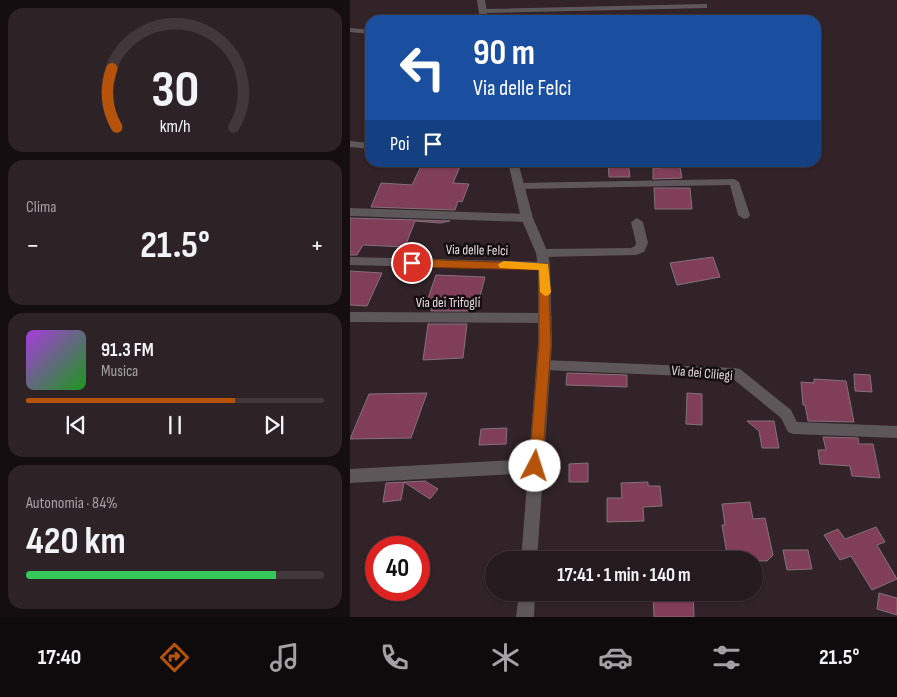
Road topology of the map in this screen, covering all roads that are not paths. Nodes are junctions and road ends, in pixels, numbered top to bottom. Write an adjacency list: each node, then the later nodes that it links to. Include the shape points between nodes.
1 (482, 0): 3 (street)
2 (704, 6): 4 (street)
3 (484, 15)
4 (506, 15)
5 (350, 30): 6 (street)
6 (365, 32)
7 (350, 144): 8 (street)
8 (365, 146)
9 (514, 167): 10 (street)
10 (519, 186): 12 (street, via 734,182); 13 (street)
11 (350, 212): 13 (street)
12 (744, 215)
13 (527, 218): 15 (street)
14 (637, 222): 15 (street, via 642,243 640,249 632,252)
15 (542, 253): 17 (street)
16 (350, 261): 17 (street, Via delle Felci)
17 (544, 266): 19 (street)
18 (350, 317): 19 (street, Via dei Trifogli)
19 (546, 318): 20 (street)
20 (544, 365): 21 (street, Via dei Ciliegi, via 735,372 786,414 793,428); 22 (street)
21 (897, 432)
22 (535, 466): 23 (street); 24 (street)
23 (350, 476)
24 (530, 551)
25 (526, 601): 26 (street)
26 (525, 617)

